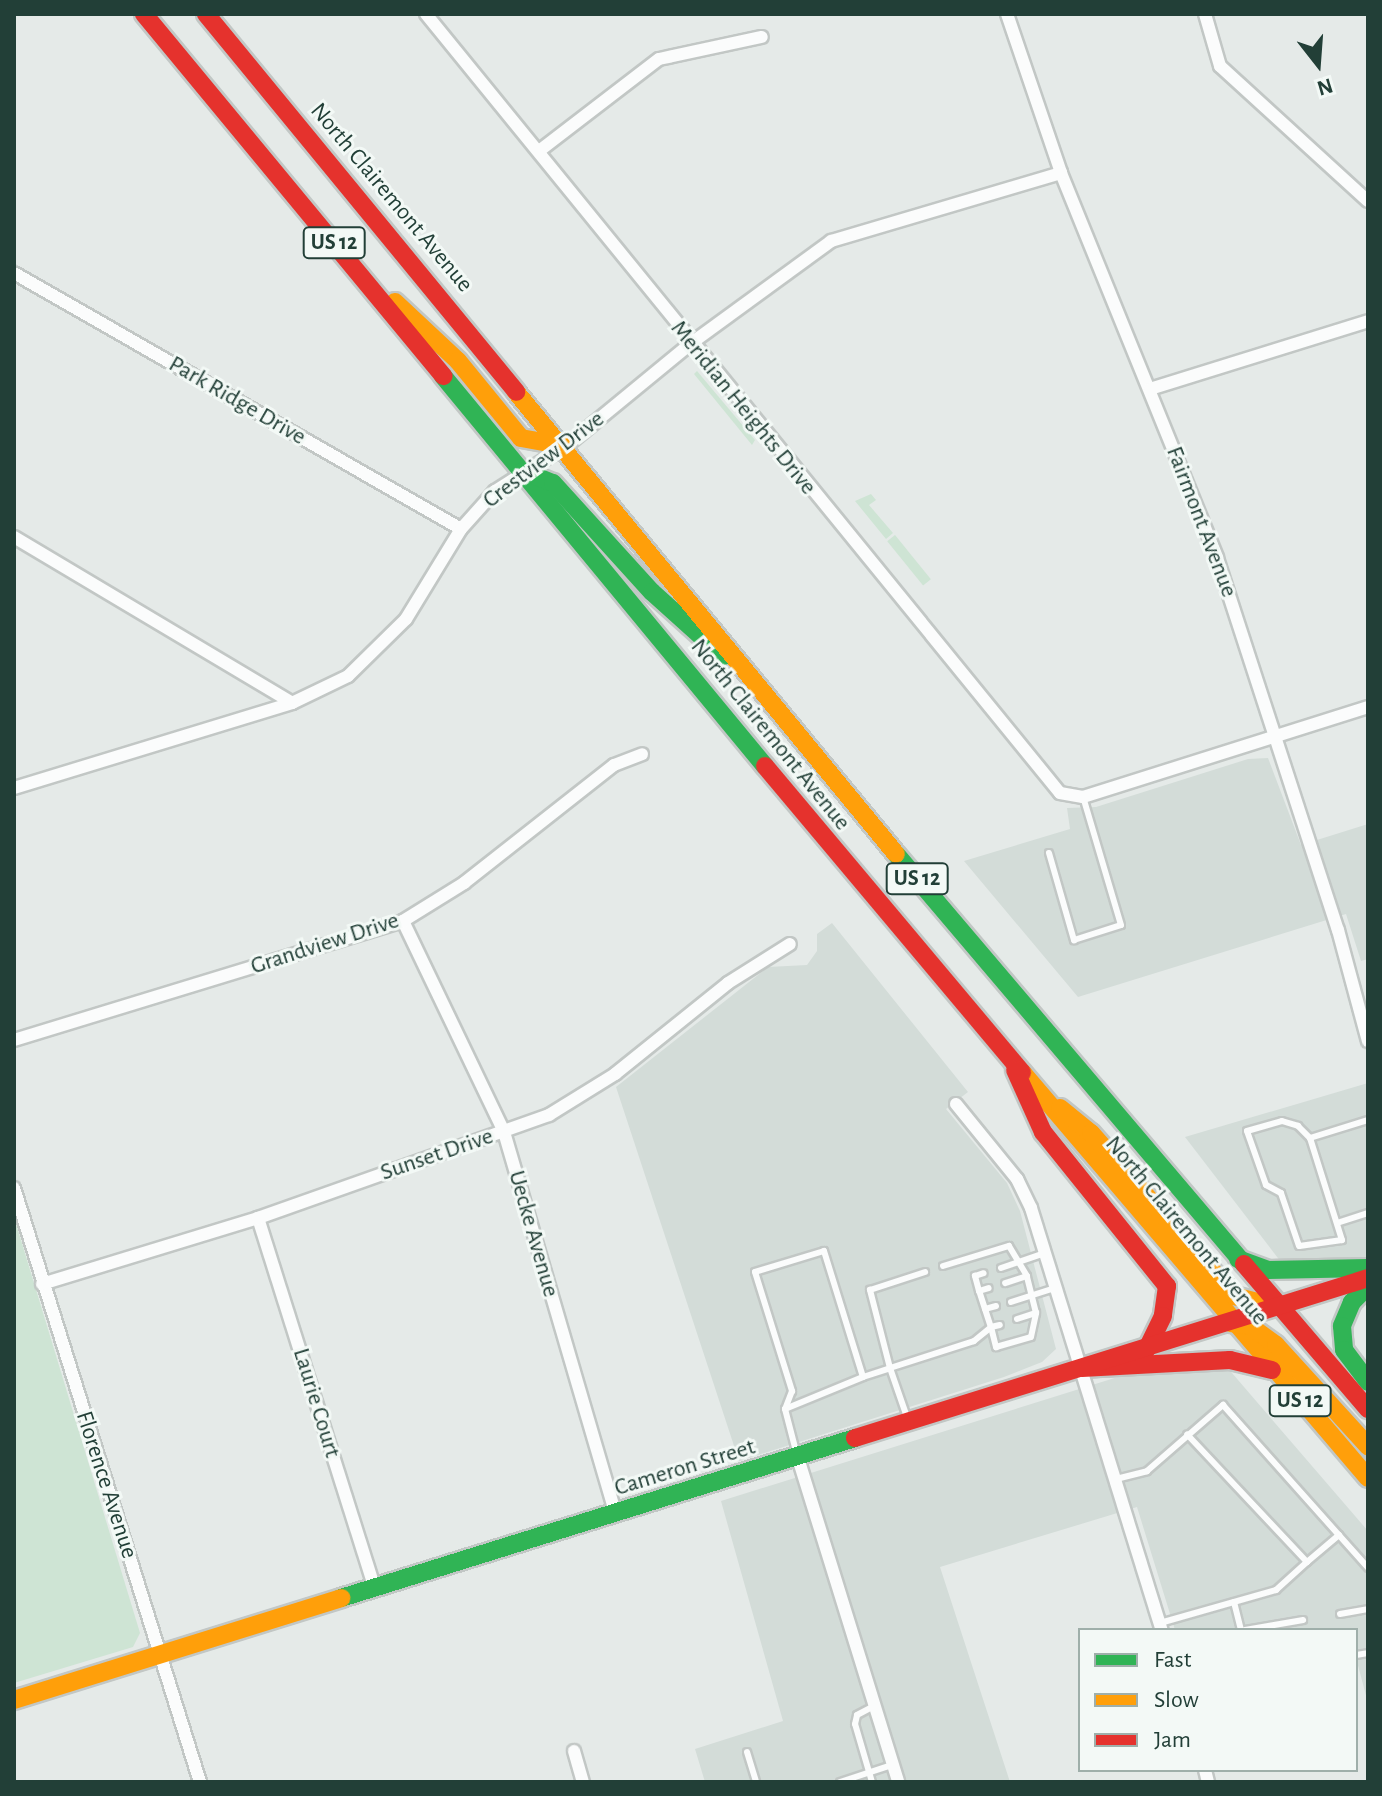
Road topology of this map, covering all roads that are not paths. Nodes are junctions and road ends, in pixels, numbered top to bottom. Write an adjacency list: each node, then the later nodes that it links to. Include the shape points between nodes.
1 (144, 14): 10 (main road, North Clairemont Avenue / US 12)
2 (206, 14): 15 (main road, North Clairemont Avenue / US 12)
3 (426, 14): 7 (street, Meridian Heights Drive)
4 (1007, 14): 8 (street, Fairmont Avenue)
5 (1205, 14): 9 (street, via 1220,66)
6 (762, 37): 7 (street, via 659,59)
7 (539, 151): 13 (street, Meridian Heights Drive)
8 (1061, 173): 13 (street, Crestview Drive, via 831,241); 14 (street, Fairmont Avenue)
9 (1368, 201)
10 (354, 267): 15 (main road, via 458,361 521,438 542,446); 16 (main road, North Clairemont Avenue / US 12)
11 (14, 273): 17 (street, Park Ridge Drive)
12 (1368, 321): 14 (street)
13 (690, 344): 15 (street, Crestview Drive); 25 (street, Meridian Heights Drive, via 1050,784 1066,796)
14 (1150, 389): 22 (street, Fairmont Avenue, via 1217,558)
15 (566, 446): 16 (street, Crestview Drive); 19 (main road, North Clairemont Avenue / US 12)
16 (523, 471): 17 (street, Crestview Drive, via 495,491); 19 (main road, via 553,483 652,592); 31 (main road, North Clairemont Avenue / US 12)
17 (461, 529): 20 (street, Crestview Drive, via 431,584 386,644 348,676)
18 (14, 537): 20 (street)
19 (761, 689): 42 (main road, North Clairemont Avenue / US 12)
20 (292, 703): 24 (street, Crestview Drive)
21 (1368, 707): 22 (street)
22 (1276, 736): 25 (street); 30 (street, Fairmont Avenue)
23 (642, 754): 27 (street, Grandview Drive, via 614,765 464,883)
24 (14, 788)
25 (1083, 797): 26 (lane, via 1121,925 1074,940)
26 (1049, 853)
27 (403, 921): 29 (street, Grandview Drive); 35 (street, Uecke Avenue)
28 (790, 944): 35 (street, Sunset Drive, via 728,983 615,1074 549,1115)
29 (14, 1040)
30 (1368, 1041)
31 (1010, 1060): 32 (main road, North Clairemont Avenue / US 12); 69 (main road, via 1043,1132 1167,1286 1163,1316)
32 (1030, 1084): 62 (main road, via 1091,1133 1234,1296 1258,1306); 66 (main road, North Clairemont Avenue / US 12)
33 (956, 1104): 41 (street, via 1017,1179)
34 (1368, 1120): 36 (lane)
35 (504, 1132): 39 (street, Sunset Drive); 83 (street, Uecke Avenue)
36 (1310, 1138): 40 (lane); 40 (lane, via 1298,1126 1282,1121 1247,1131 1266,1185 1281,1193 1299,1246 1342,1240)
37 (14, 1188): 54 (street, Florence Avenue)
38 (1368, 1213): 40 (lane)
39 (258, 1218): 54 (street, Sunset Drive); 87 (street, Laurie Court)
40 (1337, 1223)
41 (1045, 1253): 44 (lane); 57 (street)
42 (1235, 1257): 47 (main road, via 1268,1270); 62 (main road, North Clairemont Avenue / US 12)
43 (970, 1258): 44 (lane, via 1009,1246); 45 (lane); 50 (lane)
44 (1023, 1262): 46 (lane); 51 (lane)
45 (943, 1266)
46 (1001, 1268)
47 (1368, 1268)
48 (925, 1272): 70 (lane, via 870,1290)
49 (984, 1273): 50 (lane)
50 (975, 1276): 58 (lane)
51 (1027, 1276): 53 (lane); 59 (lane)
52 (1368, 1278): 62 (main road, Cameron Street)
53 (1005, 1283)
54 (42, 1284): 95 (street, Florence Avenue)
55 (1368, 1286): 74 (main road, via 1346,1312 1342,1326 1344,1350)
56 (989, 1288): 58 (lane)
57 (1055, 1288): 59 (lane); 71 (street)
58 (979, 1291): 63 (lane)
59 (1034, 1295): 60 (lane); 64 (lane)
60 (1011, 1302)
61 (996, 1306): 63 (lane)
62 (1277, 1306): 66 (main road, Cameron Street); 76 (main road, North Clairemont Avenue / US 12)
63 (985, 1309): 68 (lane)
64 (1036, 1313): 65 (lane); 68 (lane, via 1031,1337 996,1347)
65 (1017, 1319)
66 (1231, 1323): 69 (main road, Cameron Street); 72 (main road, North Clairemont Avenue / US 12); 79 (main road, via 1250,1326 1276,1345)
67 (1000, 1325): 68 (lane)
68 (991, 1327): 70 (lane, via 974,1341)
69 (1147, 1349): 71 (main road, Cameron Street)
70 (890, 1368): 73 (lane); 77 (lane)
71 (1082, 1368): 72 (main road, via 1230,1360); 77 (main road, Cameron Street); 82 (street)
72 (1272, 1370): 81 (main road, North Clairemont Avenue / US 12)
73 (863, 1377): 75 (lane); 75 (lane, via 824,1251 755,1272 792,1391)
74 (1368, 1382)
75 (785, 1409): 80 (lane)
76 (1368, 1409)
77 (909, 1423): 80 (main road, Cameron Street)
78 (1187, 1434): 82 (lane, via 1147,1471); 84 (lane, via 1223,1405); 85 (lane)
79 (1368, 1446)
80 (798, 1458): 83 (main road, Cameron Street); 97 (street)
81 (1368, 1478)
82 (1116, 1479): 92 (street)
83 (616, 1515): 87 (main road, Cameron Street)
84 (1339, 1535): 85 (lane); 86 (lane)
85 (1307, 1562): 88 (lane, via 1276,1590)
86 (1368, 1568)
87 (375, 1589): 95 (main road, Cameron Street)
88 (1234, 1602): 92 (lane); 93 (lane)
89 (1368, 1609): 90 (lane)
90 (1340, 1614)
91 (1303, 1620): 94 (lane)
92 (1161, 1627)
93 (1242, 1628)
94 (1255, 1628)
95 (159, 1655): 96 (main road, Cameron Street); 102 (street, Florence Avenue)
96 (14, 1700)
97 (874, 1706): 100 (street); 101 (lane, via 857,1715 855,1724)
98 (574, 1751): 103 (street)
99 (747, 1752): 104 (lane)
100 (892, 1765): 101 (lane); 107 (street)
101 (869, 1773): 105 (lane); 106 (lane)
102 (200, 1782)
103 (583, 1782)
104 (756, 1782)
105 (840, 1782)
106 (872, 1782)
107 (898, 1782)

